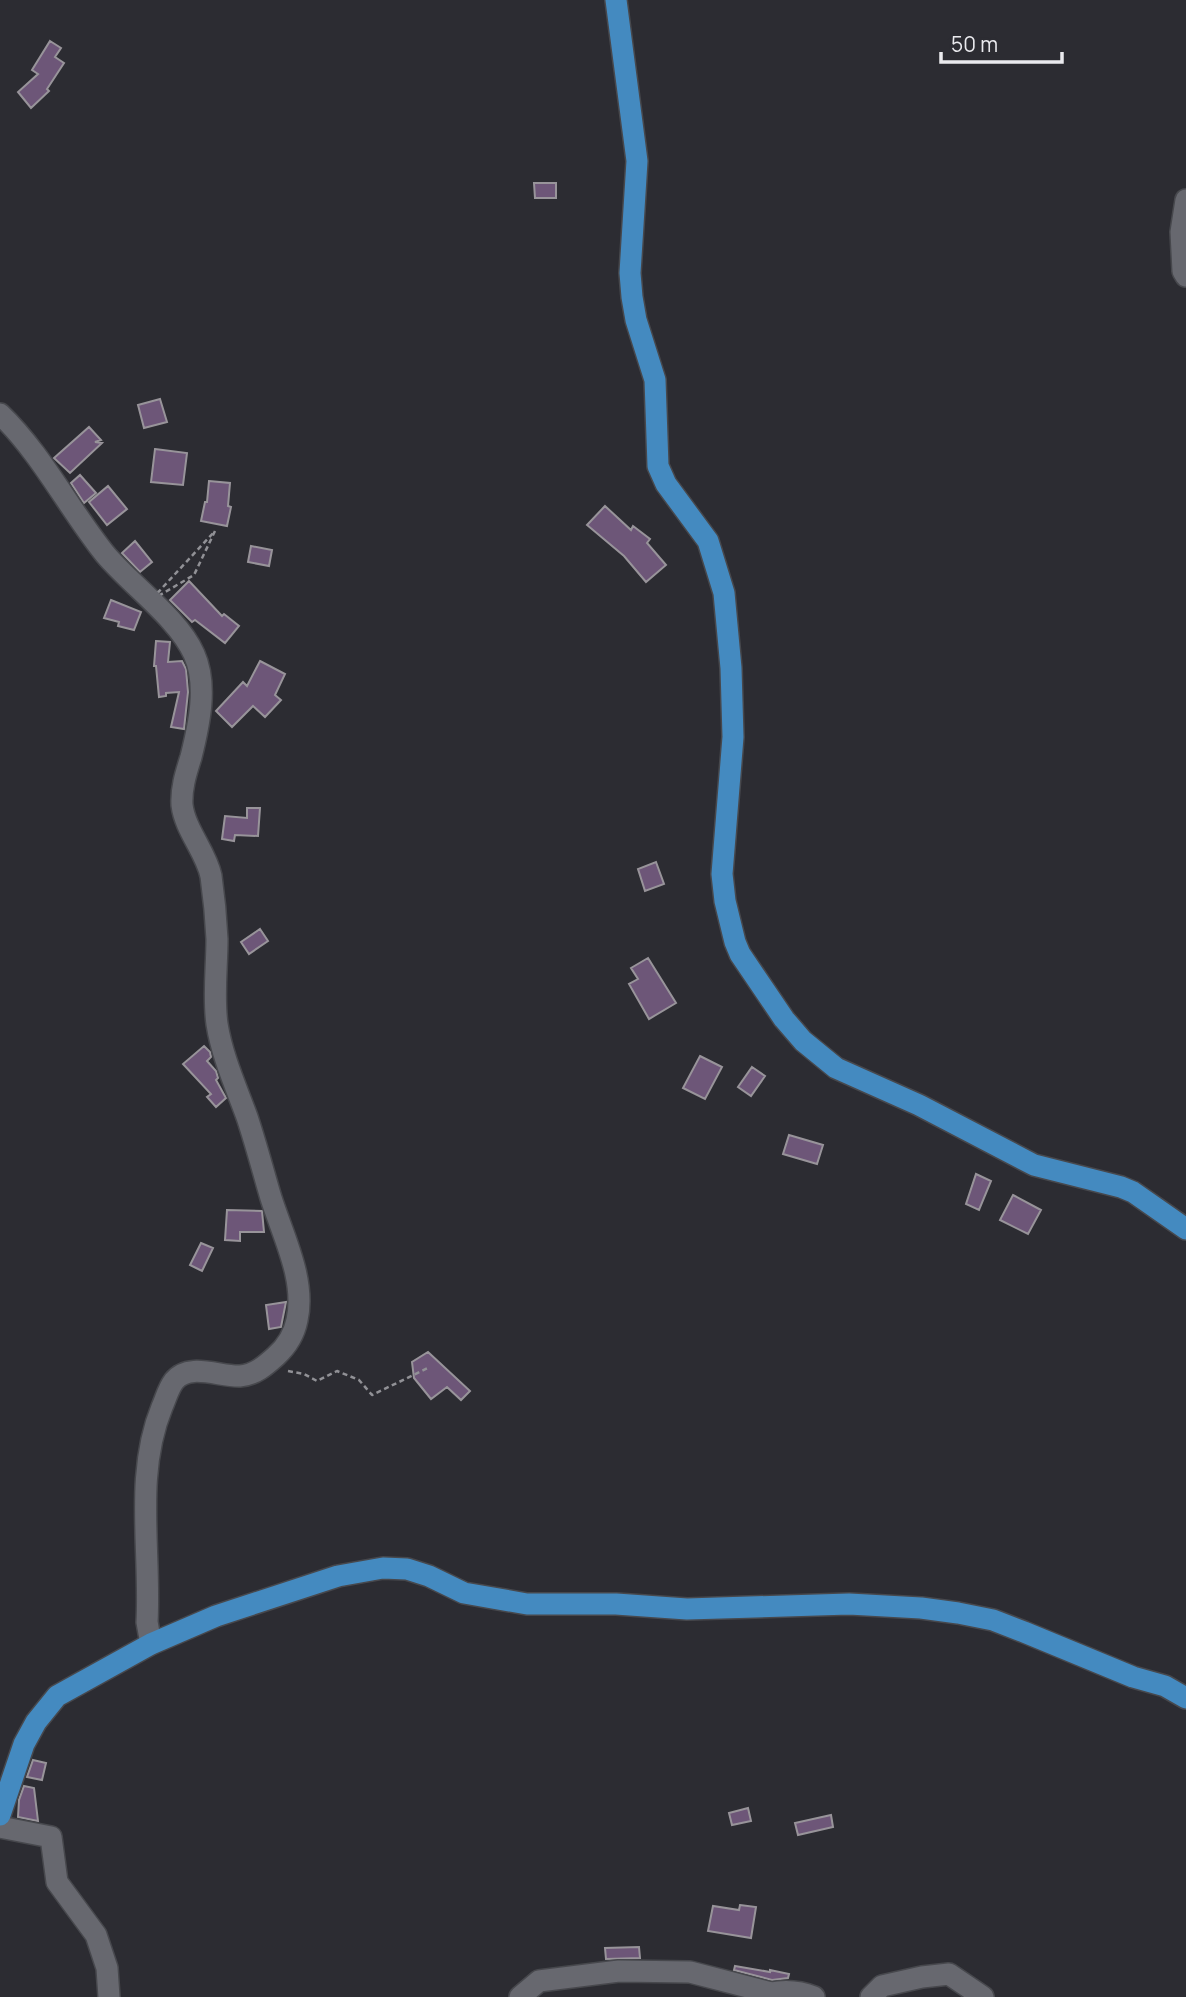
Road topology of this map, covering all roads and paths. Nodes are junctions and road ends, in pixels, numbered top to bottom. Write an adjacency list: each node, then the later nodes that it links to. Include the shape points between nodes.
1 (616, 0): 6 (main road, via 637,161 632,297 655,380 658,466 708,541 724,593 733,737 722,874 730,926 740,954 784,1019 836,1068 1034,1165 1121,1186)
2 (1186, 200): 3 (street, via 1181,232)
3 (1186, 276)
4 (0, 414): 5 (street, via 24,439 105,553)
5 (150, 600): 5 (path, via 194,575 215,531 187,561); 7 (street, via 185,639 198,667 201,708 182,807 210,871 215,901 217,1021 295,1273 299,1299 294,1332)
6 (1186, 1228)
7 (264, 1367): 8 (path, via 317,1381 337,1371 359,1380 372,1395); 9 (street, via 242,1376 192,1371 177,1377 168,1391 150,1447 146,1487 147,1622)
8 (430, 1367)
9 (152, 1644): 10 (main road, via 216,1616 338,1576 369,1569 407,1569 464,1593 527,1604 687,1609 849,1604 958,1613 993,1620); 11 (main road, via 57,1696 24,1744)
10 (1186, 1698)
11 (0, 1815)
12 (0, 1827): 13 (street, via 51,1837 57,1882 96,1935 107,1968)
13 (109, 1997)
14 (520, 1997): 15 (street, via 539,1981 619,1971 690,1972 771,1993 784,1990)
15 (814, 1997)
16 (871, 1997): 17 (street, via 882,1986 949,1974)
17 (983, 1997)

